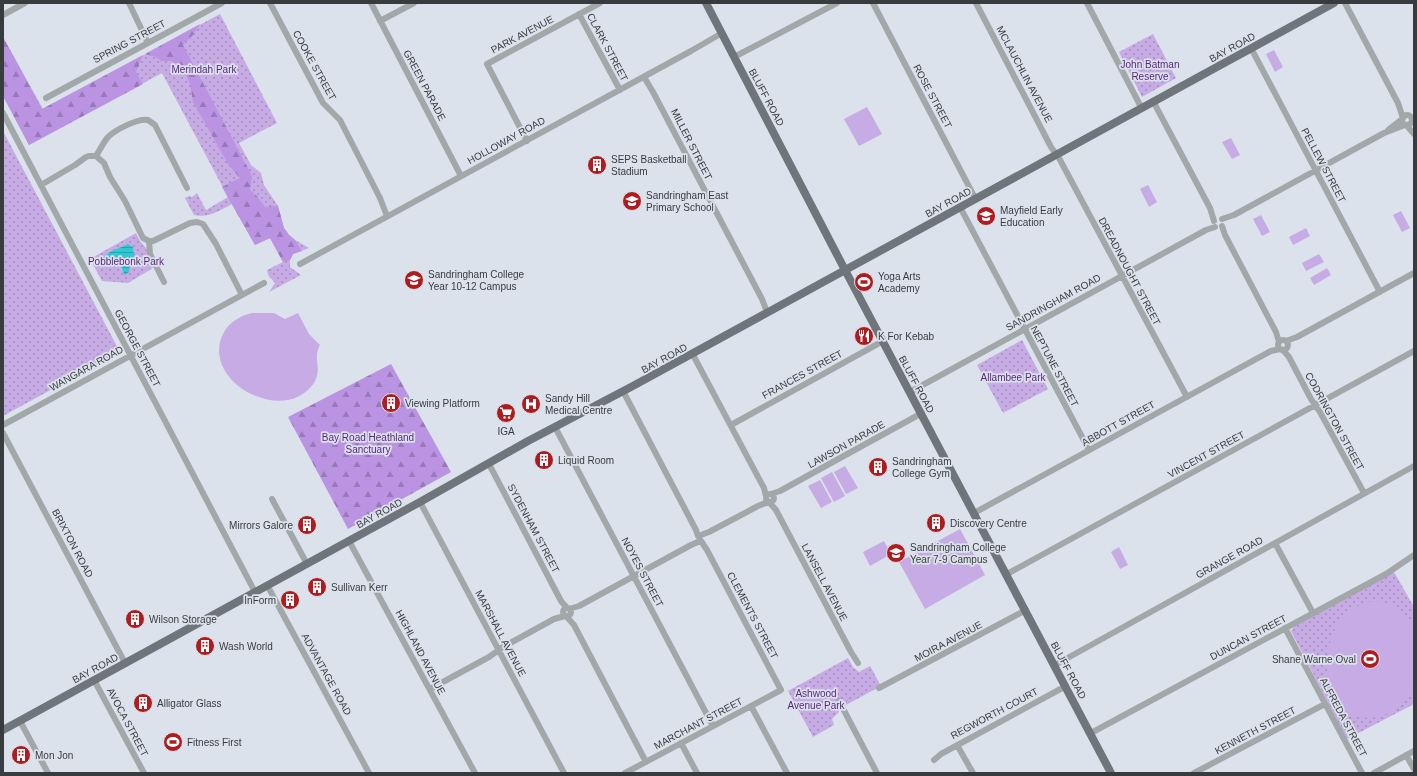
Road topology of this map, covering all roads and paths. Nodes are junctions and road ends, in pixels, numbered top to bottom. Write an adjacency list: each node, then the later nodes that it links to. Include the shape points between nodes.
1 (25, 3): 16 (street)
2 (129, 3): 19 (street)
3 (222, 3): 19 (street, SPRING STREET)
4 (270, 3): 40 (street, COOKE STREET, via 323,103 340,120)
5 (371, 3): 17 (street, GREEN PARADE)
6 (414, 3): 17 (street)
7 (600, 3): 15 (street, PARK AVENUE)
8 (706, 3): 18 (main road, BLUFF ROAD)
9 (837, 3): 21 (street)
10 (873, 3): 38 (street, ROSE STREET)
11 (976, 3): 32 (street, MCLAUCHLIN AVENUE)
12 (1087, 3): 26 (street)
13 (1334, 3): 20 (main road, BAY ROAD)
14 (1345, 3): 28 (street)
15 (579, 14): 23 (street, CLARK STREET); 31 (street, PARK AVENUE, via 487,64)
16 (3, 15)
17 (380, 21): 35 (street, GREEN PARADE)
18 (722, 33): 21 (main road, BLUFF ROAD); 22 (street, HOLLOWAY ROAD)
19 (150, 42): 24 (street, SPRING STREET)
20 (1251, 48): 25 (main road, BAY ROAD); 34 (street, PELLEW STREET)
21 (734, 57): 44 (main road, BLUFF ROAD)
22 (645, 76): 23 (street, HOLLOWAY ROAD); 51 (street, MILLER STREET)
23 (620, 90): 31 (street, HOLLOWAY ROAD)
24 (46, 98)
25 (1153, 101): 26 (main road, BAY ROAD); 41 (street, CODRINGTON STREET)
26 (1141, 108): 32 (main road, BAY ROAD)
27 (3, 114): 29 (street, GEORGE STREET)
28 (1409, 120): 30 (street); 34 (street, SANDRINGHAM ROAD)
29 (5, 121): 36 (street, GEORGE STREET)
30 (1414, 134)
31 (527, 140): 35 (street, HOLLOWAY ROAD)
32 (1056, 154): 38 (main road, BAY ROAD); 46 (street, DREADNOUGHT STREET)
33 (96, 156): 36 (street, via 86,157); 37 (street, via 111,135 137,121 148,120 154,125); 42 (street, via 104,163 140,234)
34 (1316, 171): 41 (street, SANDRINGHAM ROAD); 49 (street, PELLEW STREET)
35 (461, 176): 40 (street, HOLLOWAY ROAD)
36 (41, 185): 57 (street, GEORGE STREET)
37 (187, 188)
38 (975, 198): 39 (main road, BAY ROAD)
39 (960, 206): 44 (main road, BAY ROAD); 52 (street, NEPTUNE STREET)
40 (389, 215): 43 (street, HOLLOWAY ROAD)
41 (1219, 223): 46 (street, SANDRINGHAM ROAD); 54 (street, CODRINGTON STREET)
42 (149, 241): 47 (street, via 150,254); 50 (street, via 157,240 190,223 203,224)
43 (300, 264)
44 (845, 270): 51 (main road, BAY ROAD); 53 (main road, BLUFF ROAD)
45 (1414, 273): 49 (street, ABBOTT STREET)
46 (1122, 276): 52 (street, SANDRINGHAM ROAD); 60 (street, DREADNOUGHT STREET)
47 (164, 282)
48 (264, 283): 50 (street, WANGARA ROAD)
49 (1380, 292): 54 (street, ABBOTT STREET)
50 (242, 295): 57 (street, WANGARA ROAD)
51 (767, 312): 56 (main road, BAY ROAD)
52 (1024, 329): 59 (street, SANDRINGHAM ROAD); 67 (street, NEPTUNE STREET)
53 (884, 341): 59 (main road, BLUFF ROAD); 64 (street, FRANCES STREET)
54 (1283, 345): 60 (street, ABBOTT STREET); 61 (street, CODRINGTON STREET)
55 (1414, 351): 61 (street, VINCENT STREET)
56 (692, 353): 58 (main road, BAY ROAD); 64 (street, LANSELL AVENUE)
57 (130, 355): 63 (street, WANGARA ROAD); 83 (street, GEORGE STREET)
58 (623, 391): 65 (main road, BAY ROAD); 75 (street, CLEMENTS STREET)
59 (910, 392): 62 (main road, BLUFF ROAD)
60 (1186, 397): 67 (street, ABBOTT STREET)
61 (1316, 405): 70 (street, CODRINGTON STREET); 80 (street, VINCENT STREET)
62 (922, 414): 71 (street, LAWSON PARADE); 74 (main road, BLUFF ROAD)
63 (3, 425)
64 (731, 425): 71 (street, LANSELL AVENUE)
65 (555, 427): 68 (main road, BAY ROAD); 81 (street, NOYES STREET)
66 (3, 433): 89 (street, BRIXTON ROAD)
67 (1089, 450): 74 (street, ABBOTT STREET)
68 (489, 464): 73 (main road, BAY ROAD); 85 (street, SYDENHAM STREET)
69 (1414, 466): 70 (street, GRANGE ROAD)
70 (1364, 493): 77 (street, GRANGE ROAD)
71 (769, 498): 75 (street, LAWSON PARADE); 90 (street, LANSELL AVENUE)
72 (272, 499): 79 (street)
73 (420, 502): 76 (main road, BAY ROAD); 88 (street, MARSHALL AVENUE)
74 (974, 513): 80 (main road, BLUFF ROAD)
75 (700, 538): 81 (street, LAWSON PARADE); 96 (street, CLEMENTS STREET)
76 (349, 541): 79 (main road, BAY ROAD); 95 (street, HIGHLAND AVENUE)
77 (1275, 543): 86 (street); 91 (street, GRANGE ROAD)
78 (1414, 555): 86 (street, DUNCAN STREET, via 1386,574)
79 (307, 564): 82 (main road, BAY ROAD)
80 (1007, 574): 84 (main road, BLUFF ROAD)
81 (633, 576): 85 (street, LAWSON PARADE); 101 (street, NOYES STREET)
82 (267, 585): 83 (main road, BAY ROAD); 113 (street, ADVANTAGE ROAD)
83 (255, 592): 89 (main road, BAY ROAD)
84 (1026, 610): 91 (main road, BLUFF ROAD); 94 (street, MOIRA AVENUE)
85 (567, 612): 88 (street, LAWSON PARADE); 109 (street, SYDENHAM STREET)
86 (1313, 613): 87 (street, DUNCAN STREET)
87 (1285, 628): 98 (street, ALFREDA STREET); 103 (street, DUNCAN STREET)
88 (499, 650): 95 (street, LAWSON PARADE); 115 (street, MARSHALL AVENUE)
89 (125, 663): 92 (main road, BAY ROAD)
90 (858, 663)
91 (1055, 665): 93 (main road, BLUFF ROAD)
92 (94, 680): 100 (main road, BAY ROAD); 112 (street, AVOCA STREET)
93 (1066, 686): 103 (main road, BLUFF ROAD); 105 (street, REGWORTH COURT)
94 (879, 688)
95 (430, 689): 114 (street, HIGHLAND AVENUE)
96 (781, 690): 99 (street, MARCHANT STREET)
97 (839, 702): 119 (street)
98 (1325, 704): 122 (street, KENNETH STREET); 123 (street, ALFREDA STREET)
99 (752, 706): 101 (street, MARCHANT STREET); 118 (street)
100 (20, 721): 102 (main road, BAY ROAD); 111 (street)
101 (713, 726): 104 (street, MARCHANT STREET)
102 (3, 730)
103 (1091, 734): 121 (main road, BLUFF ROAD)
104 (681, 743): 109 (street, MARCHANT STREET); 117 (street)
105 (957, 745): 108 (street, REGWORTH COURT); 120 (street)
106 (1414, 752): 107 (street)
107 (1406, 756): 110 (street); 124 (street)
108 (934, 760)
109 (646, 762): 116 (street, MARCHANT STREET)
110 (1414, 769)
111 (48, 773)
112 (144, 773)
113 (369, 773)
114 (475, 773)
115 (564, 773)
116 (625, 773)
117 (697, 773)
118 (787, 773)
119 (877, 773)
120 (973, 773)
121 (1112, 773)
122 (1194, 773)
123 (1362, 773)
124 (1374, 773)

